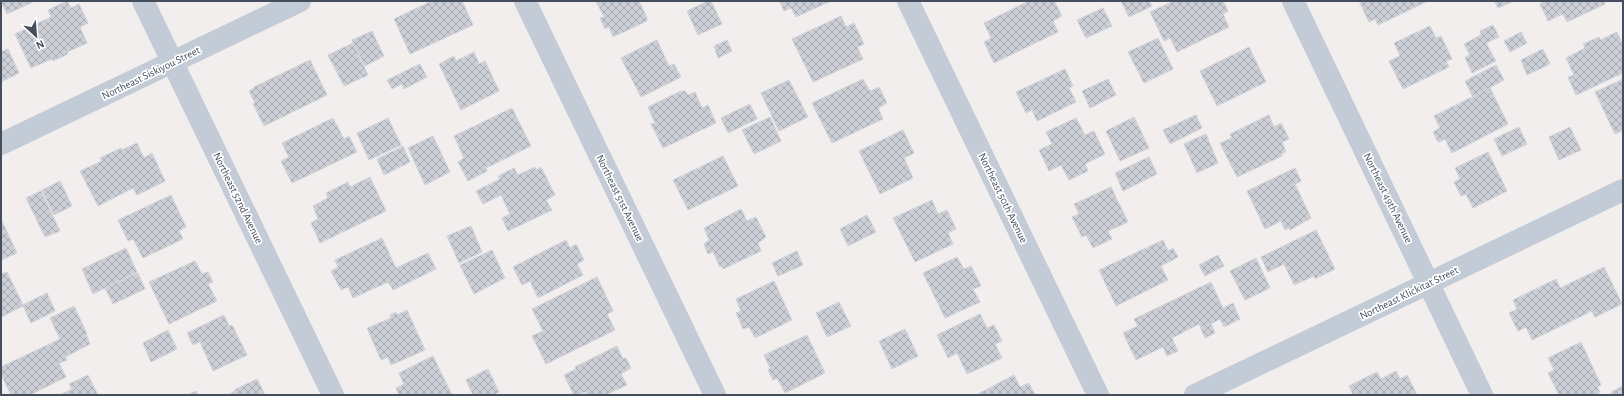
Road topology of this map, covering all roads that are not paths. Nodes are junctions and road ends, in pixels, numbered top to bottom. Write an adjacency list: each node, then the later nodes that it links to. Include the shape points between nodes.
1 (143, 1): 6 (street, Northeast 52nd Avenue)
2 (300, 1): 6 (street, Northeast Siskiyou Street)
3 (525, 1): 11 (street, Northeast 51st Avenue)
4 (908, 1): 12 (street, Northeast 50th Avenue)
5 (1293, 1): 9 (street, Northeast 49th Avenue)
6 (173, 62): 7 (street, Northeast Siskiyou Street); 10 (street, Northeast 52nd Avenue)
7 (1, 144)
8 (1623, 190): 9 (street, Northeast Klickitat Street)
9 (1428, 283): 13 (street, Northeast Klickitat Street); 14 (street, Northeast 49th Avenue)
10 (333, 395)
11 (715, 395)
12 (1098, 395)
13 (1195, 395)
14 (1482, 395)

